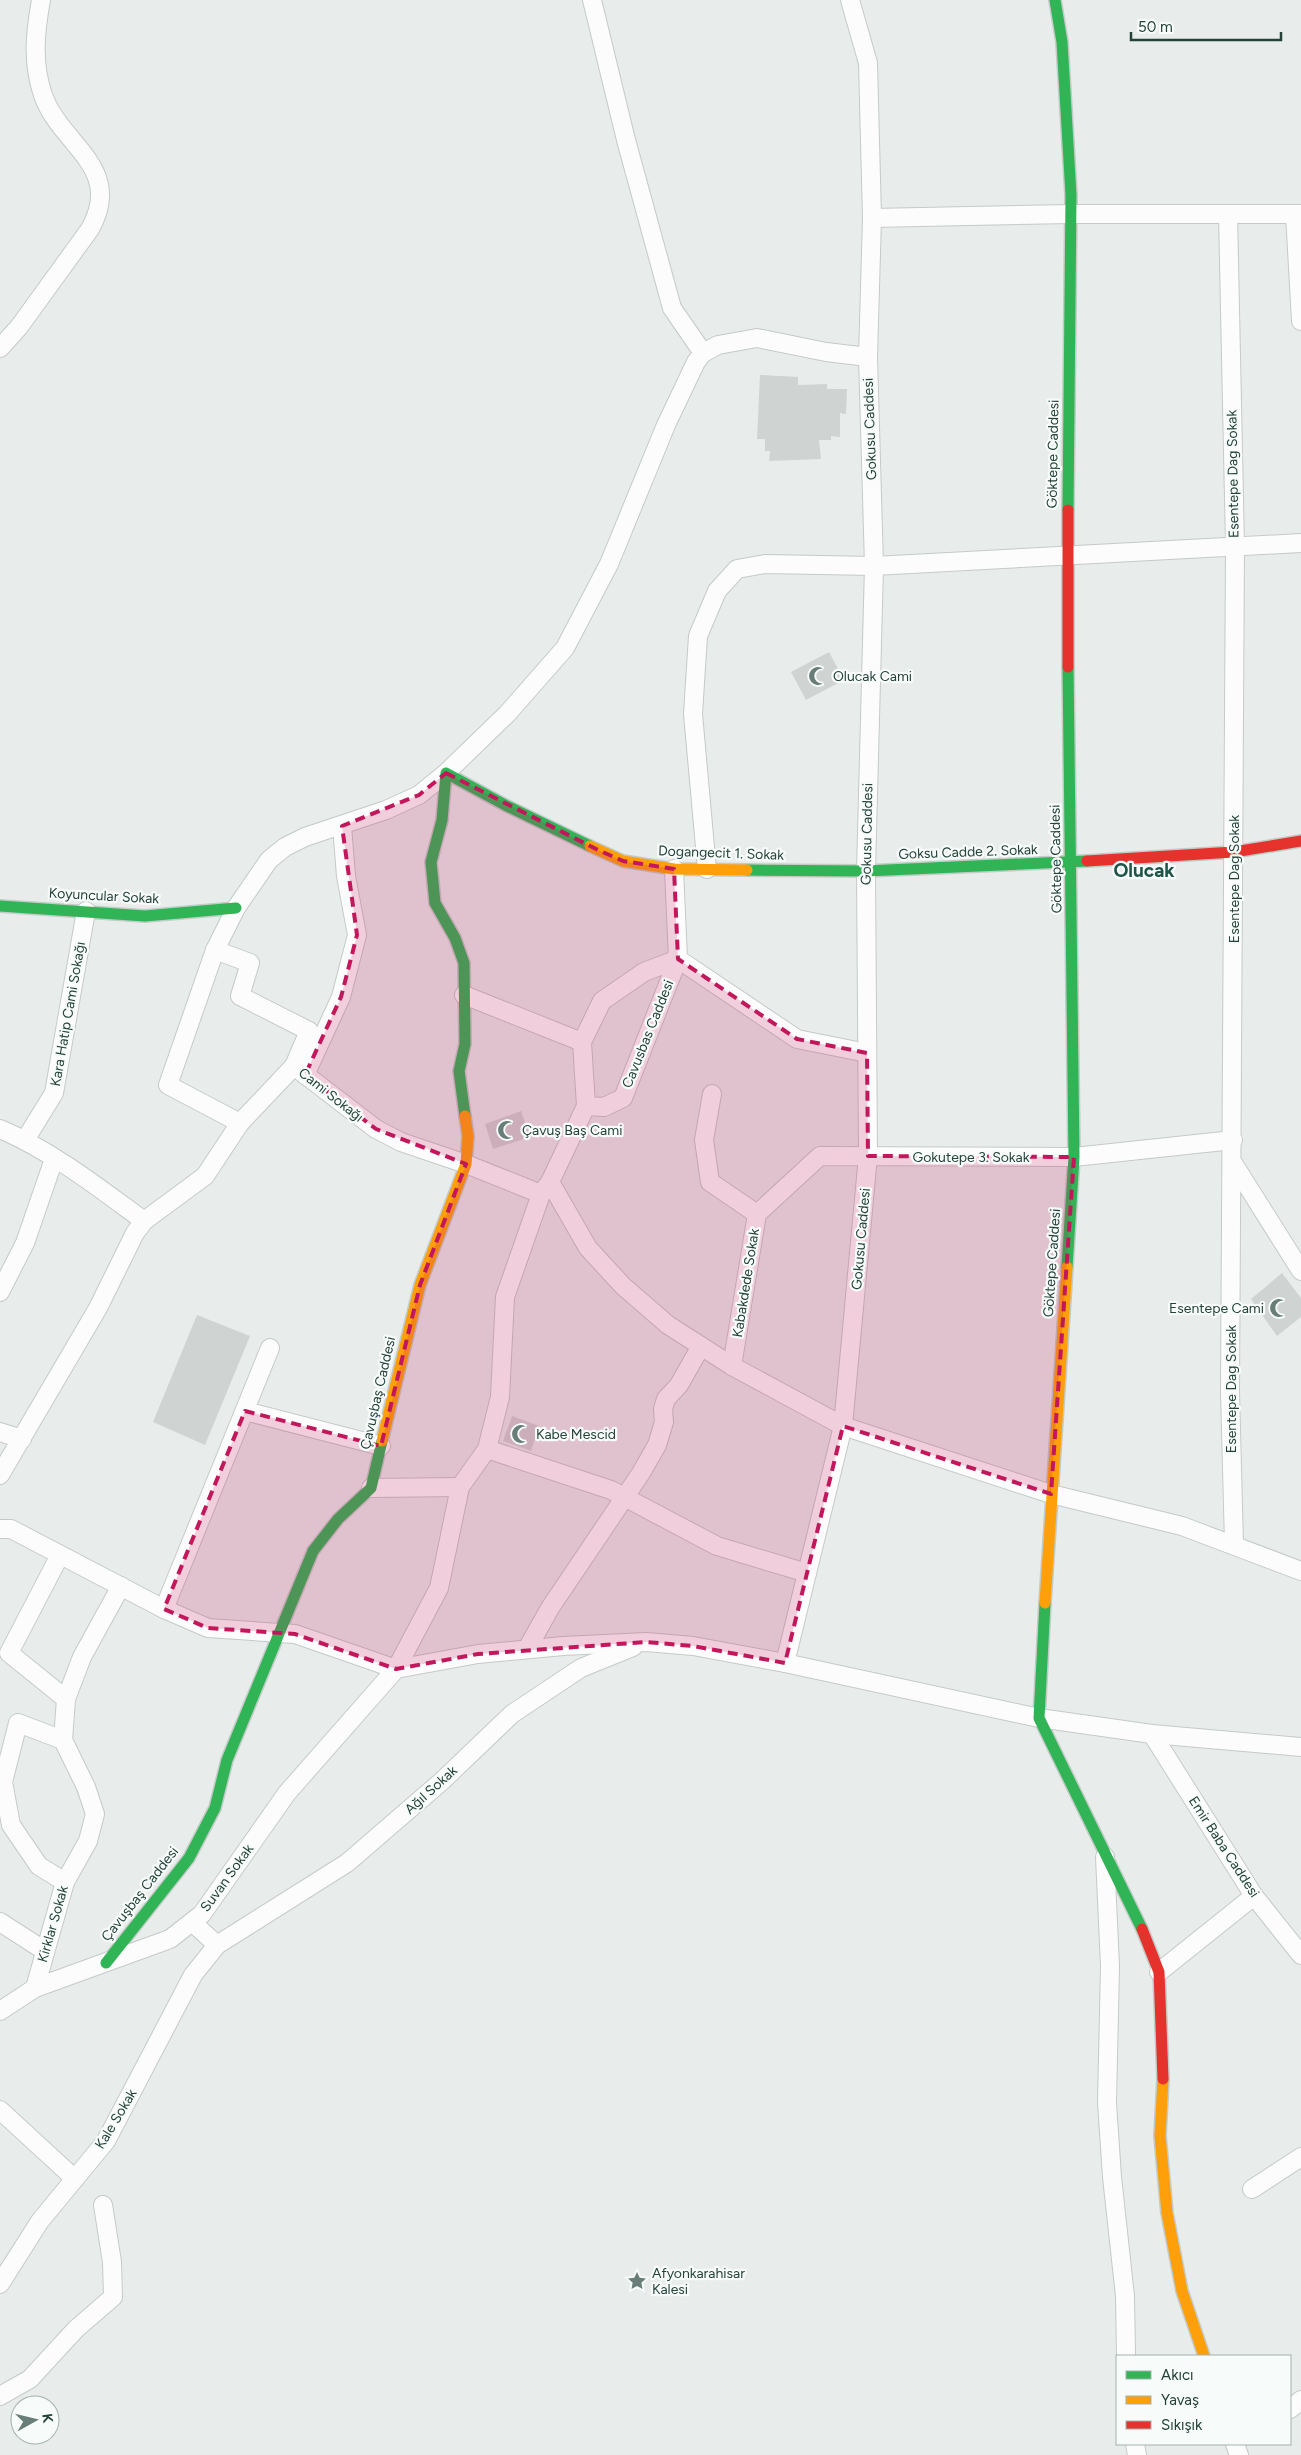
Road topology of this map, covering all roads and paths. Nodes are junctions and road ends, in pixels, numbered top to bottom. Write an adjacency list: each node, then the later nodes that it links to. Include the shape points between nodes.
1 (41, 0): 10 (street, via 34,45 43,95 50,111 92,164 98,178 100,201 90,229)
2 (592, 0): 11 (street, via 628,149 672,308)
3 (850, 0): 8 (street, Gokusu Caddesi, via 868,63)
4 (1055, 0): 5 (street, Göktepe Caddesi, via 1062,42)
5 (1071, 214): 6 (street); 8 (street); 15 (street, Göktepe Caddesi)
6 (1228, 214): 7 (street); 14 (street, Esentepe Dag Sokak)
7 (1298, 214): 9 (street)
8 (872, 218): 12 (street, Gokusu Caddesi)
9 (1301, 321)
10 (0, 348)
11 (703, 353): 12 (street, via 718,345 758,338); 17 (street, via 666,425 609,564 565,648 507,714)
12 (868, 357): 16 (street, Gokusu Caddesi)
13 (1301, 544): 14 (street)
14 (1235, 546): 15 (street); 20 (street, Esentepe Dag Sokak)
15 (1067, 556): 16 (street); 21 (street, Göktepe Caddesi)
16 (874, 566): 23 (street, via 765,564 737,569 716,591 698,636 693,714); 24 (street, Gokusu Caddesi)
17 (446, 773): 18 (street, via 419,795); 22 (street, Dogangecit 1. Sokak, via 623,861); 30 (street, Çavuşbaş Caddesi, via 442,820 431,862 435,903 455,938 464,963)
18 (342, 826): 26 (street, via 285,847 269,860); 33 (street, via 346,876 357,935 340,997)
19 (1301, 841): 20 (street, Goksu Cadde 2. Sokak)
20 (1234, 852): 21 (street, Goksu Cadde 2. Sokak); 39 (street, Esentepe Dag Sokak)
21 (1072, 862): 24 (street, Goksu Cadde 2. Sokak); 41 (street, Göktepe Caddesi)
22 (674, 869): 23 (street, Dogangecit 1. Sokak); 29 (street, Cavusbas Caddesi)
23 (707, 869): 24 (street, Dogangecit 1. Sokak)
24 (866, 871): 32 (street, Gokusu Caddesi)
25 (0, 906): 27 (street, Koyuncular Sokak)
26 (236, 908): 27 (street, Koyuncular Sokak, via 145,916); 28 (street)
27 (86, 911): 38 (street, Kara Hatip Cami Sokağı, via 54,1093)
28 (215, 950): 33 (street, Cami Sokağı, via 250,964 240,996 309,1031); 36 (street, via 168,1085)
29 (678, 959): 31 (street, via 644,972 602,1000); 32 (street, via 797,1039); 35 (street, Cavusbas Caddesi, via 623,1098 604,1107)
30 (464, 996): 31 (street); 44 (street, Çavuşbaş Caddesi, via 465,1044 459,1071 468,1136)
31 (582, 1042): 35 (street)
32 (867, 1053): 40 (street, Gokusu Caddesi)
33 (300, 1070): 36 (street); 44 (street, Cami Sokağı, via 376,1129 402,1142)
34 (712, 1094): 46 (street, via 704,1140 710,1182)
35 (586, 1106): 45 (street)
36 (240, 1123): 47 (street, via 205,1176)
37 (0, 1129): 38 (street)
38 (25, 1140): 42 (street)
39 (1233, 1140): 41 (street, Gokutepe 3. Sokak); 43 (street, Esentepe Dag Sokak)
40 (868, 1156): 41 (street, Gokutepe 3. Sokak); 46 (street, Kabakdede Sokak, via 820,1156); 54 (street, Gokusu Caddesi)
41 (1074, 1157): 62 (street, Göktepe Caddesi)
42 (54, 1159): 47 (street); 49 (street, via 25,1243)
43 (1233, 1163): 48 (street); 65 (street, Esentepe Dag Sokak, via 1230,1391)
44 (466, 1164): 45 (street, Cami Sokağı); 57 (street, Çavuşbaş Caddesi, via 420,1285)
45 (546, 1188): 50 (street, via 588,1248 623,1286 668,1325); 58 (street, via 504,1297 500,1397)
46 (757, 1214): 52 (street, Kabakdede Sokak)
47 (144, 1222): 56 (street)
48 (1301, 1272)
49 (0, 1292)
50 (702, 1346): 52 (street); 63 (street, via 680,1386 666,1400 657,1445)
51 (270, 1348): 53 (street)
52 (732, 1366): 54 (street)
53 (245, 1411): 57 (street); 70 (street)
54 (843, 1426): 62 (street); 68 (street, Gokusu Caddesi)
55 (0, 1432): 56 (street)
56 (22, 1439): 59 (street)
57 (381, 1446): 61 (street, Çavuşbaş Caddesi)
58 (487, 1448): 60 (street); 63 (street)
59 (0, 1475)
60 (460, 1487): 61 (street); 75 (street, via 439,1588)
61 (371, 1488): 71 (street, Çavuşbaş Caddesi, via 338,1519 313,1551)
62 (1051, 1494): 65 (street, via 1182,1526); 77 (street, Göktepe Caddesi)
63 (626, 1497): 68 (street, via 717,1546); 73 (street)
64 (0, 1529): 66 (street, via 11,1529)
65 (1234, 1545): 67 (street)
66 (60, 1555): 69 (street); 76 (street, via 9,1653)
67 (1301, 1571)
68 (807, 1573): 74 (street, Gokusu Caddesi)
69 (120, 1586): 70 (street); 76 (street, via 82,1657)
70 (164, 1609): 71 (street, via 208,1628)
71 (279, 1632): 75 (street, via 295,1634); 89 (street, Çavuşbaş Caddesi, via 227,1760 215,1808 189,1858)
72 (646, 1642): 73 (street); 74 (street, via 693,1646); 86 (street, Ağıl Sokak, via 581,1668 512,1714 442,1781 347,1863)
73 (526, 1649): 75 (street, via 478,1654)
74 (785, 1663): 77 (street)
75 (396, 1670): 85 (street, Suvan Sokak, via 287,1793 202,1914)
76 (66, 1699): 79 (street)
77 (1039, 1718): 78 (street); 81 (street)
78 (1152, 1734): 80 (street); 83 (street, Emir Baba Caddesi)
79 (63, 1740): 82 (street, Kirklar Sokak, via 95,1814 88,1840); 82 (street, via 18,1724 3,1782 11,1825 39,1866)
80 (1301, 1747)
81 (1105, 1849): 90 (street); 99 (street, via 1110,1966 1107,2103 1125,2296)
82 (65, 1882): 87 (street, Kirklar Sokak)
83 (1254, 1896): 88 (street, Emir Baba Caddesi); 90 (street)
84 (0, 1922): 87 (street)
85 (192, 1922): 86 (street); 89 (street, Suvan Sokak, via 170,1939)
86 (217, 1945): 95 (street, Kale Sokak, via 193,1974 106,2141)
87 (45, 1951): 91 (street, Kirklar Sokak)
88 (1301, 1955)
89 (106, 1963): 91 (street, Suvan Sokak)
90 (1159, 1972): 100 (street, via 1163,2086 1160,2136 1167,2213 1182,2291)
91 (35, 1988): 92 (street, Suvan Sokak)
92 (0, 2011)
93 (0, 2110): 95 (street)
94 (1301, 2157): 96 (street)
95 (75, 2178): 98 (street, Kale Sokak, via 40,2221)
96 (1252, 2189)
97 (103, 2205): 101 (street, via 112,2262 113,2297 76,2329 30,2379)
98 (0, 2284)
99 (1126, 2355)
100 (1204, 2355)
101 (0, 2396)
102 (1301, 2400): 103 (street)
103 (1291, 2408)

